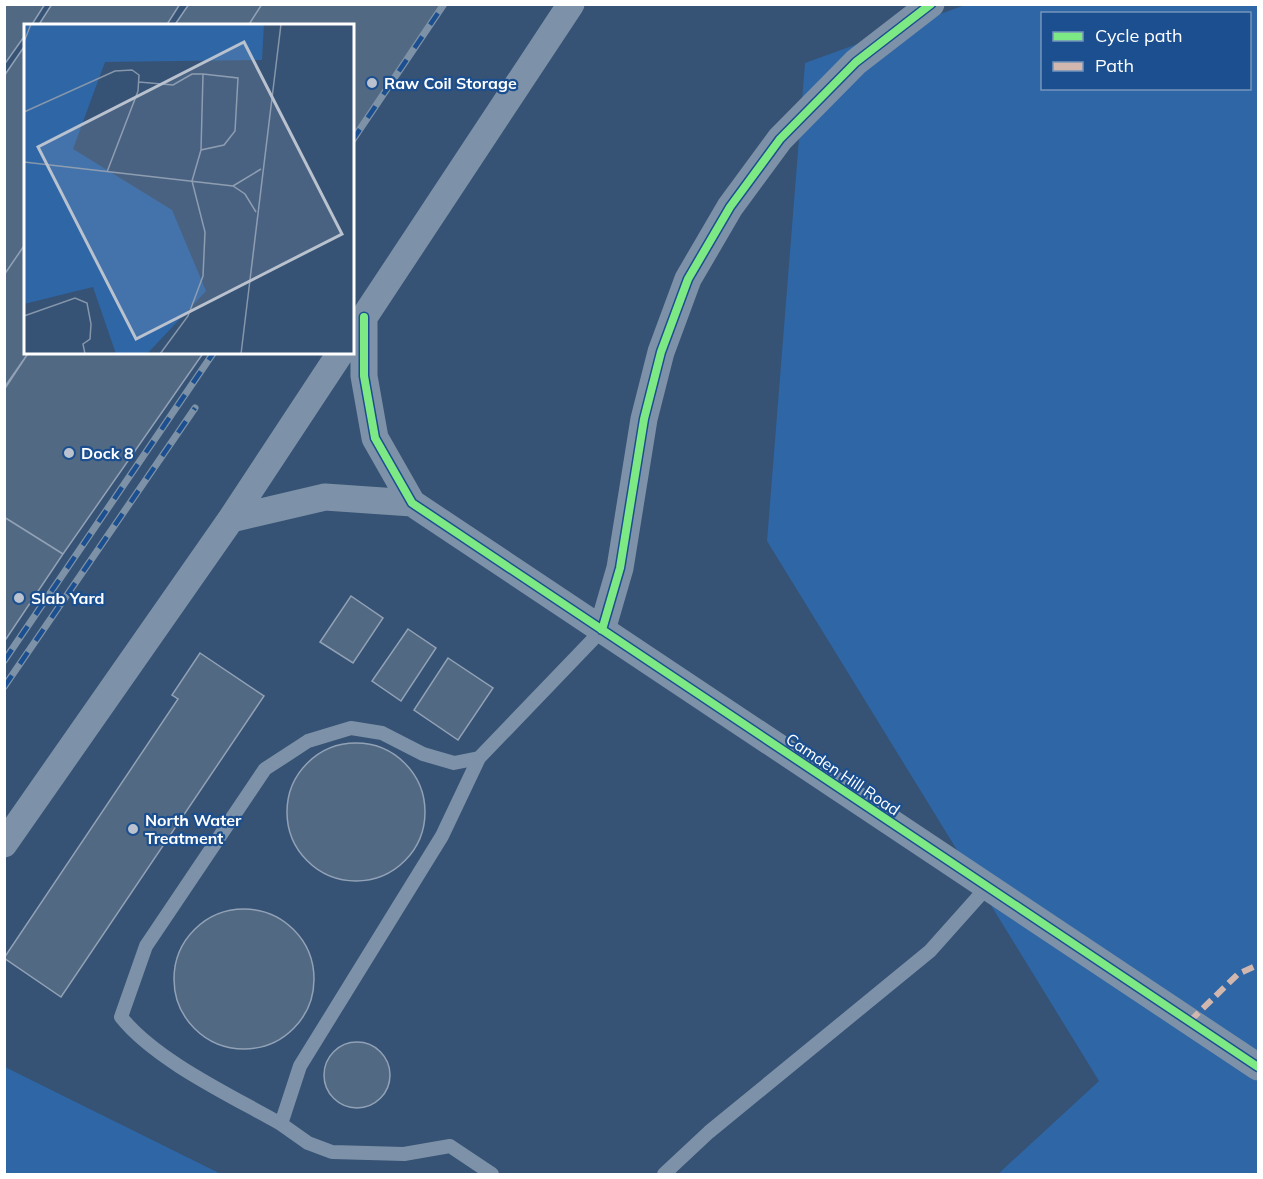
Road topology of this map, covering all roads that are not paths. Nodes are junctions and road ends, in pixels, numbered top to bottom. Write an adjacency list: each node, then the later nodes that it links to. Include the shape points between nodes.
1 (571, 4): 3 (street)
2 (931, 4): 7 (street, via 856,62 780,139 730,207 688,279 644,419 620,568)
3 (358, 326): 5 (street, via 375,438)
4 (340, 354): 6 (street)
5 (412, 503): 6 (street, via 325,497); 7 (street, Camden Hill Road)
6 (231, 519): 9 (street)
7 (602, 630): 8 (lane); 10 (street, Camden Hill Road)
8 (479, 758): 12 (lane, via 442,836 300,1066); 12 (lane, via 454,763 423,754 382,733 351,728 308,741 265,769 146,946 121,1017 136,1037)
9 (4, 844)
10 (988, 886): 11 (street, Camden Hill Road); 14 (lane, via 930,951 709,1132)
11 (1258, 1067)
12 (281, 1124): 13 (lane, via 308,1143 332,1152 404,1154 450,1146)
13 (492, 1174)
14 (664, 1174)

